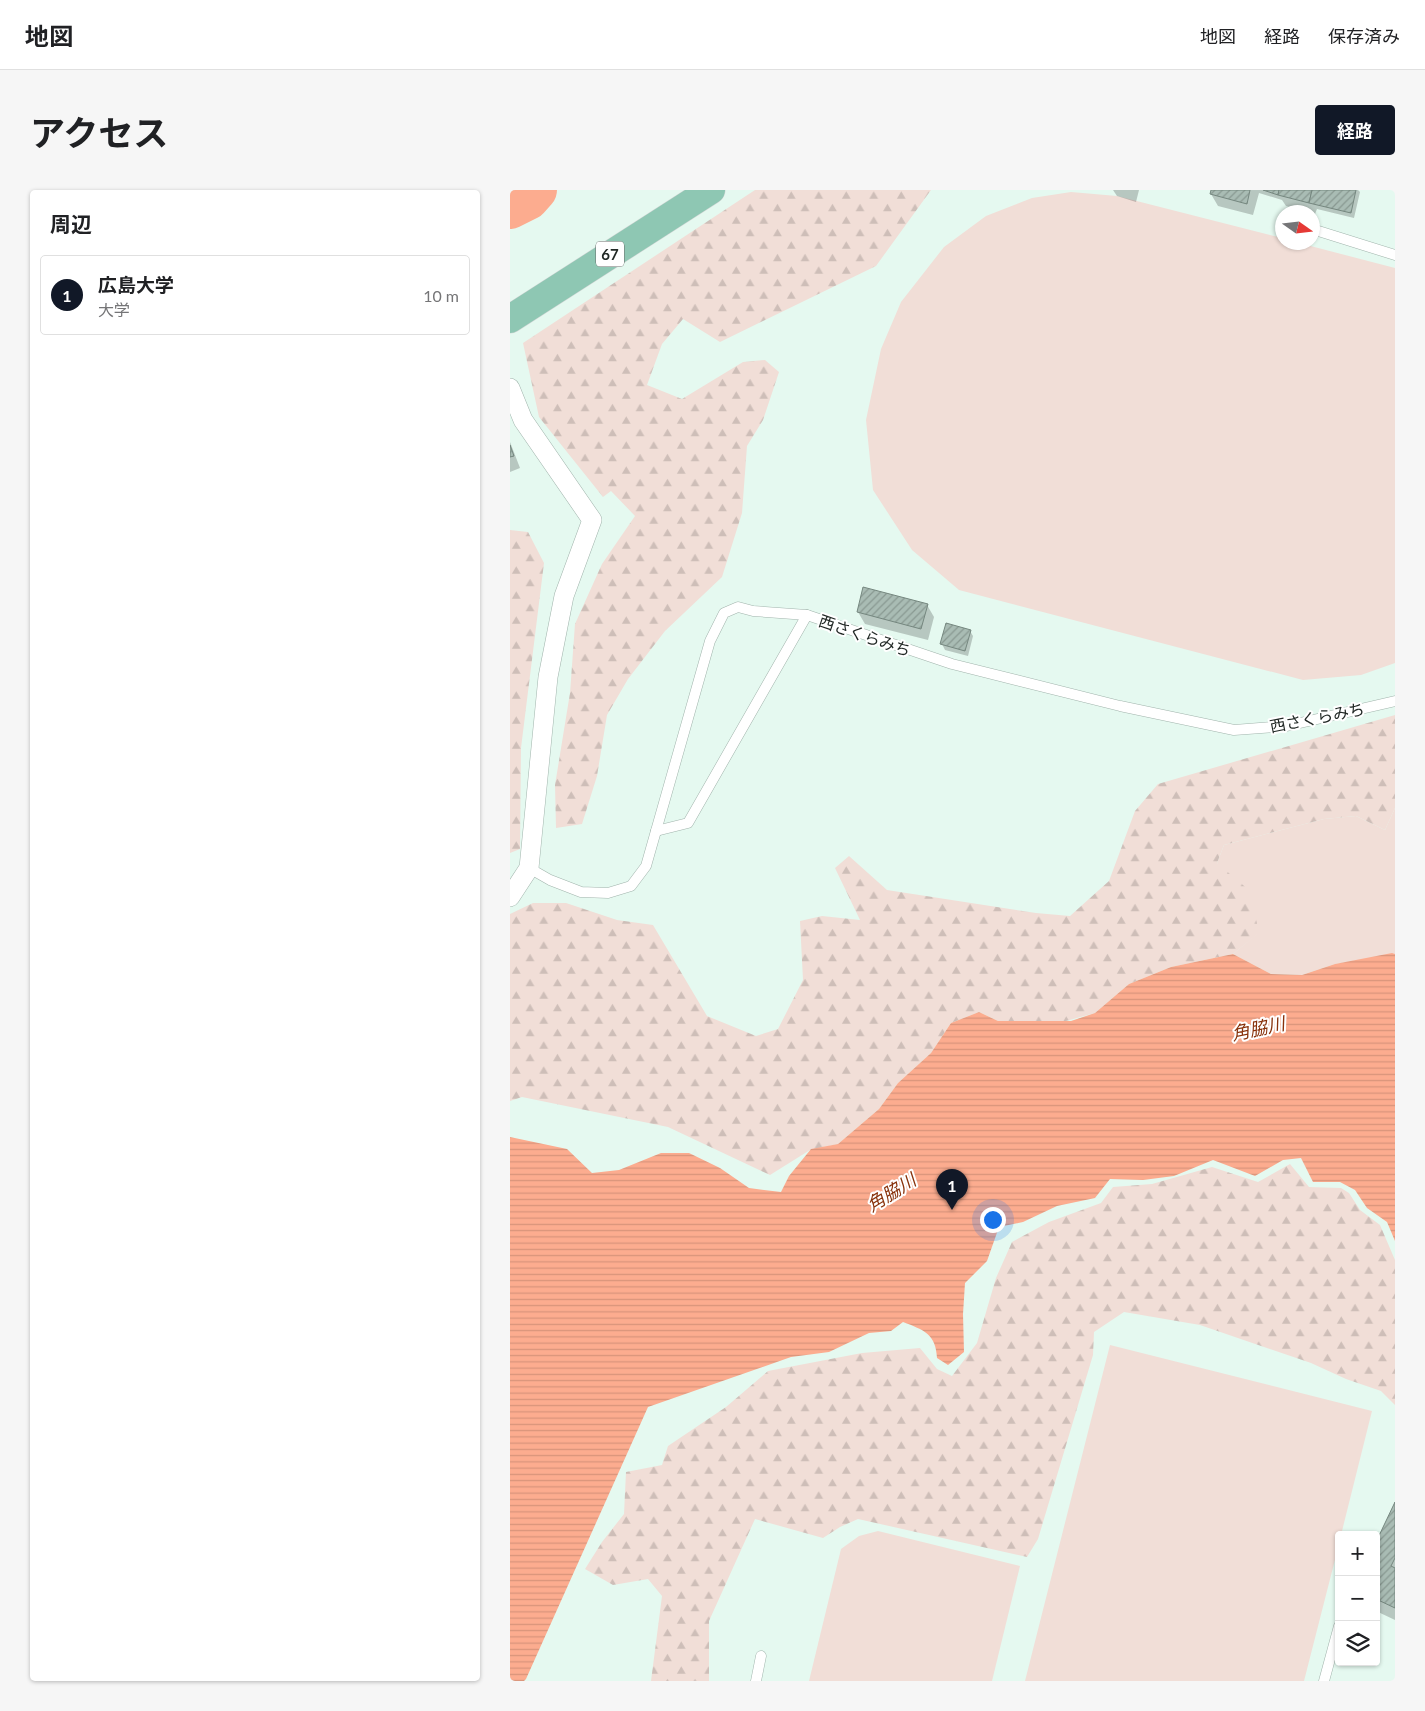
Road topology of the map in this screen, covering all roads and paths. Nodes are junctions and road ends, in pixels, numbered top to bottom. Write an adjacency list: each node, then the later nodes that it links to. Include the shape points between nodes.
1 (711, 190): 4 (main road, 67)
2 (1320, 232): 3 (lane)
3 (1395, 255)
4 (510, 319)
5 (510, 388): 9 (street, via 523,420 592,520 564,596 548,677)
6 (807, 615): 7 (lane, 西さくらみち, via 952,664 1120,706 1234,730 1287,726); 8 (lane, via 688,823); 8 (lane, 西さくらみち, via 738,607 724,613 710,641)
7 (1395, 701)
8 (656, 831): 9 (lane, 西さくらみち, via 646,866 631,886 608,893 581,892)
9 (529, 868): 10 (street)
10 (510, 897)
11 (1335, 1641): 14 (lane)
12 (761, 1656): 13 (lane)
13 (756, 1681)
14 (1324, 1681)

